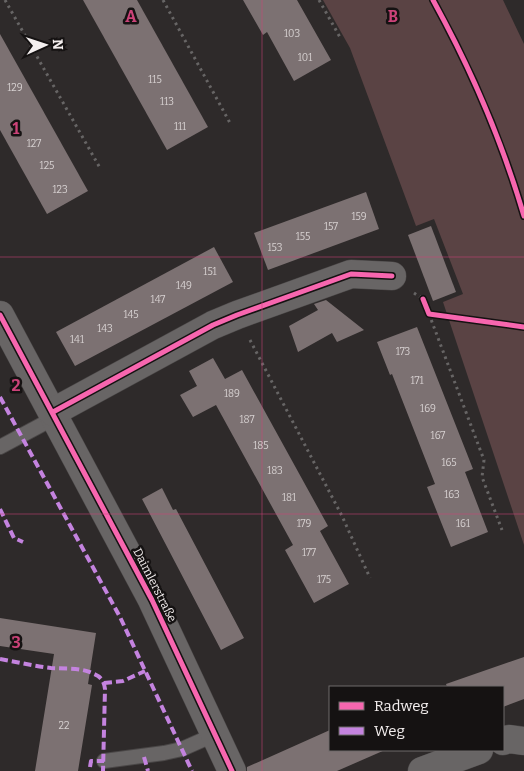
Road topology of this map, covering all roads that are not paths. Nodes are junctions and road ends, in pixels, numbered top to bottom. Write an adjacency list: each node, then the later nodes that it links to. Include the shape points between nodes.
1 (392, 276): 3 (street, via 351,274 237,315)
2 (0, 315): 3 (street, Daimlerstraße)
3 (55, 414): 4 (lane); 5 (street, Daimlerstraße, via 152,600)
4 (0, 448)
5 (216, 734): 9 (lane, via 182,749); 10 (street, Daimlerstraße)
6 (504, 741): 7 (street)
7 (524, 741)
8 (476, 751): 11 (street)
9 (104, 761)
10 (232, 771)
11 (422, 771)

